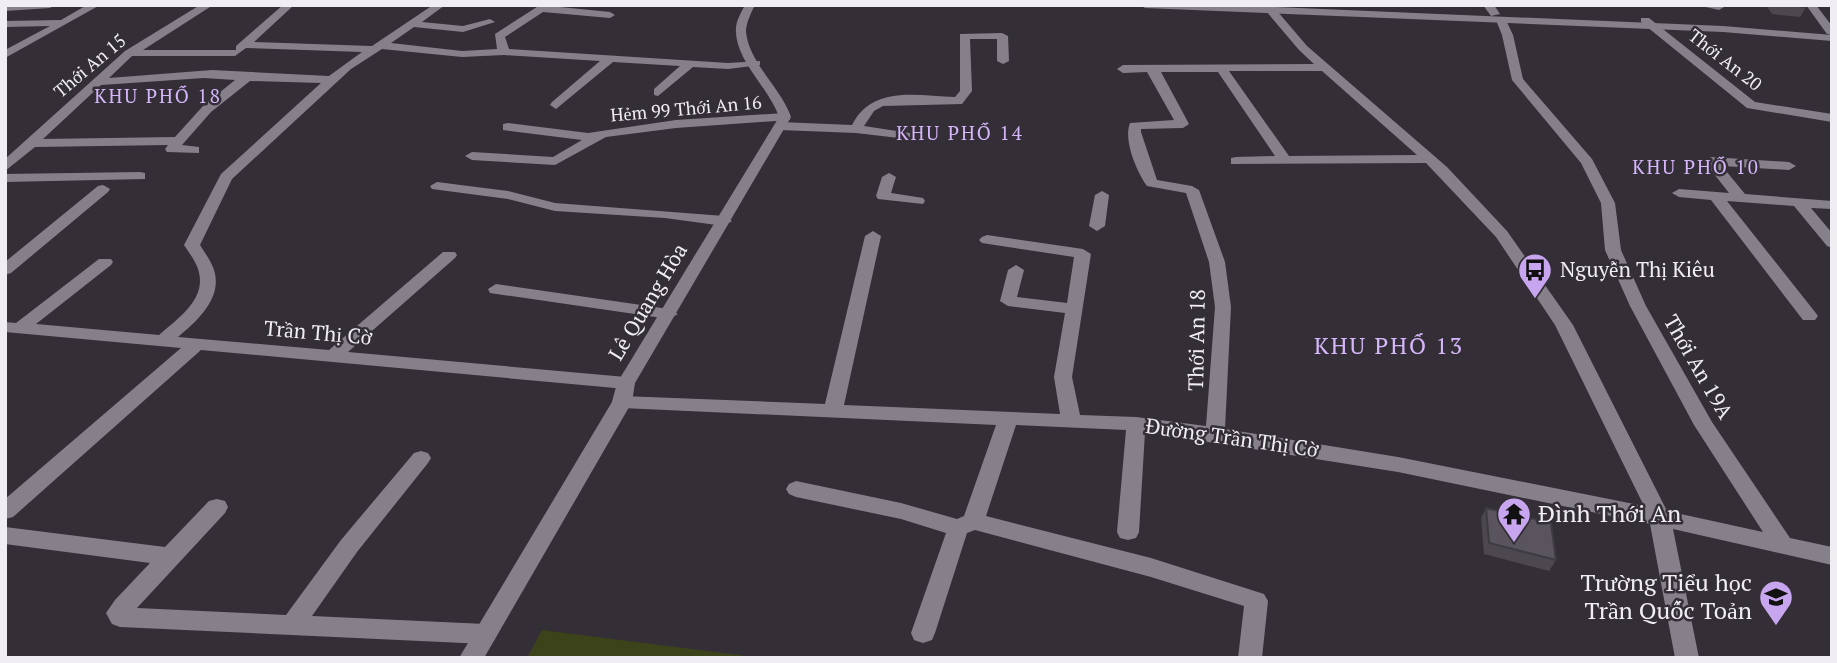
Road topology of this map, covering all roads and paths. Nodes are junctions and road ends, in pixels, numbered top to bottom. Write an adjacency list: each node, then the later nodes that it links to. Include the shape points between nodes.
1 (50, 5): 13 (street)
2 (95, 5): 17 (street)
3 (208, 5): 26 (street, Thới An 15)
4 (289, 5): 24 (street)
5 (440, 5): 21 (street)
6 (750, 5): 31 (street, via 740,30 744,46)
7 (1145, 5): 14 (street)
8 (1287, 5): 15 (street)
9 (1702, 5): 12 (street)
10 (1811, 5): 22 (street)
11 (545, 7): 16 (street); 25 (street, via 499,36)
12 (1719, 7)
13 (5, 8)
14 (1268, 8): 15 (street); 34 (street)
15 (1495, 13): 19 (street); 102 (street, Thới An 19A, via 1509,31 1511,67 1518,80 1587,162 1600,186 1608,203 1613,250 1638,306 1704,425)
16 (610, 15)
17 (65, 22): 20 (street); 28 (street)
18 (490, 22): 21 (street, via 463,29)
19 (1650, 23): 22 (street); 44 (street, Thới An 20, via 1751,105)
20 (5, 24)
21 (411, 24): 23 (street)
22 (1832, 34)
23 (378, 47): 24 (street); 27 (street); 40 (street)
24 (239, 49): 26 (street); 38 (street)
25 (504, 52): 27 (street); 29 (street)
26 (129, 54): 41 (street, Thới An 15)
27 (478, 54): 33 (street)
28 (5, 55)
29 (609, 60): 32 (street); 43 (street)
30 (1003, 61): 47 (street, via 1002,36 964,36 967,91 958,101 885,100 864,114)
31 (756, 62): 32 (street); 45 (street, via 782,104)
32 (690, 64): 42 (street)
33 (462, 67)
34 (1325, 67): 35 (street); 54 (street)
35 (1221, 68): 37 (street); 56 (street)
36 (1123, 69): 37 (street)
37 (1157, 69): 93 (street, Thới An 18, via 1153,72 1183,124 1140,125 1134,132 1152,184 1192,191 1217,262 1223,307)
38 (212, 74): 39 (street, via 209,76); 41 (street)
39 (247, 77): 40 (street); 50 (street, via 207,109)
40 (332, 80): 85 (street, via 226,177 191,245 207,271 207,293)
41 (97, 82): 51 (street, Thới An 15)
42 (657, 92)
43 (556, 104)
44 (1832, 118)
45 (783, 122): 47 (street, Hẻm 99 Thới An 16); 48 (street, Hẻm 99 Thới An 16, via 676,124); 71 (street, Lê Quang Hòa)
46 (508, 127): 48 (street, via 588,137)
47 (856, 129): 49 (street, Hẻm 99 Thới An 16)
48 (603, 134): 53 (street, Hẻm 99 Thới An 16, via 555,161)
49 (911, 136)
50 (179, 141): 51 (street); 52 (street, via 172,149)
51 (30, 143): 58 (street, Thới An 15)
52 (194, 150)
53 (472, 156)
54 (1430, 159): 56 (street); 98 (street, via 1502,234 1564,325)
55 (1236, 161): 56 (street)
56 (1286, 161)
57 (1789, 166): 67 (street, via 1711,162)
58 (5, 167)
59 (140, 176): 61 (street)
60 (889, 177): 68 (street, via 883,196)
61 (5, 178)
62 (437, 187): 71 (street, via 508,195 555,207)
63 (103, 189): 78 (street)
64 (1679, 193): 66 (street)
65 (1102, 195): 72 (street)
66 (1716, 196): 67 (street); 83 (street)
67 (1741, 198): 69 (street)
68 (918, 201)
69 (1798, 202): 70 (street); 75 (street)
70 (1832, 205)
71 (724, 221): 82 (street, Lê Quang Hòa)
72 (1097, 226)
73 (873, 236): 89 (street)
74 (987, 240): 81 (street, via 1083,254)
75 (1832, 243)
76 (449, 255): 87 (street)
77 (106, 262): 84 (street)
78 (5, 270)
79 (1016, 270): 81 (street, via 1008,300)
80 (496, 289): 82 (street)
81 (1074, 309): 91 (street, via 1063,377)
82 (669, 314): 88 (street, Lê Quang Hòa)
83 (1809, 316)
84 (12, 328): 85 (street, Trần Thị Cờ)
85 (162, 342): 86 (street, Trần Thị Cờ)
86 (196, 345): 87 (street, Trần Thị Cờ); 97 (street)
87 (332, 357): 88 (street, Trần Thị Cờ)
88 (624, 393): 89 (street, Đường Trần Thị Cờ); 107 (street, Lê Quang Hòa)
89 (832, 411): 90 (street, Đường Trần Thị Cờ)
90 (1008, 419): 91 (street, Đường Trần Thị Cờ); 99 (street)
91 (1072, 421): 92 (street, Đường Trần Thị Cờ)
92 (1136, 424): 93 (street, Đường Trần Thị Cờ); 100 (street)
93 (1215, 433): 98 (street, Đường Trần Thị Cờ, via 1436,471)
94 (421, 458): 105 (street)
95 (796, 489): 99 (street)
96 (217, 507): 104 (street)
97 (5, 511)
98 (1660, 518): 102 (street, Đường Trần Thị Cờ); 110 (street)
99 (965, 524): 106 (street); 109 (street, via 1118,558 1256,601)
100 (1128, 532)
101 (5, 535): 104 (street)
102 (1783, 545): 103 (street, Đường Trần Thị Cờ)
103 (1832, 556)
104 (170, 557): 105 (street, via 118,615)
105 (292, 625): 107 (street)
106 (923, 633)
107 (485, 634): 108 (street, Lê Quang Hòa)
108 (471, 658)
109 (1250, 658)
110 (1687, 658)

